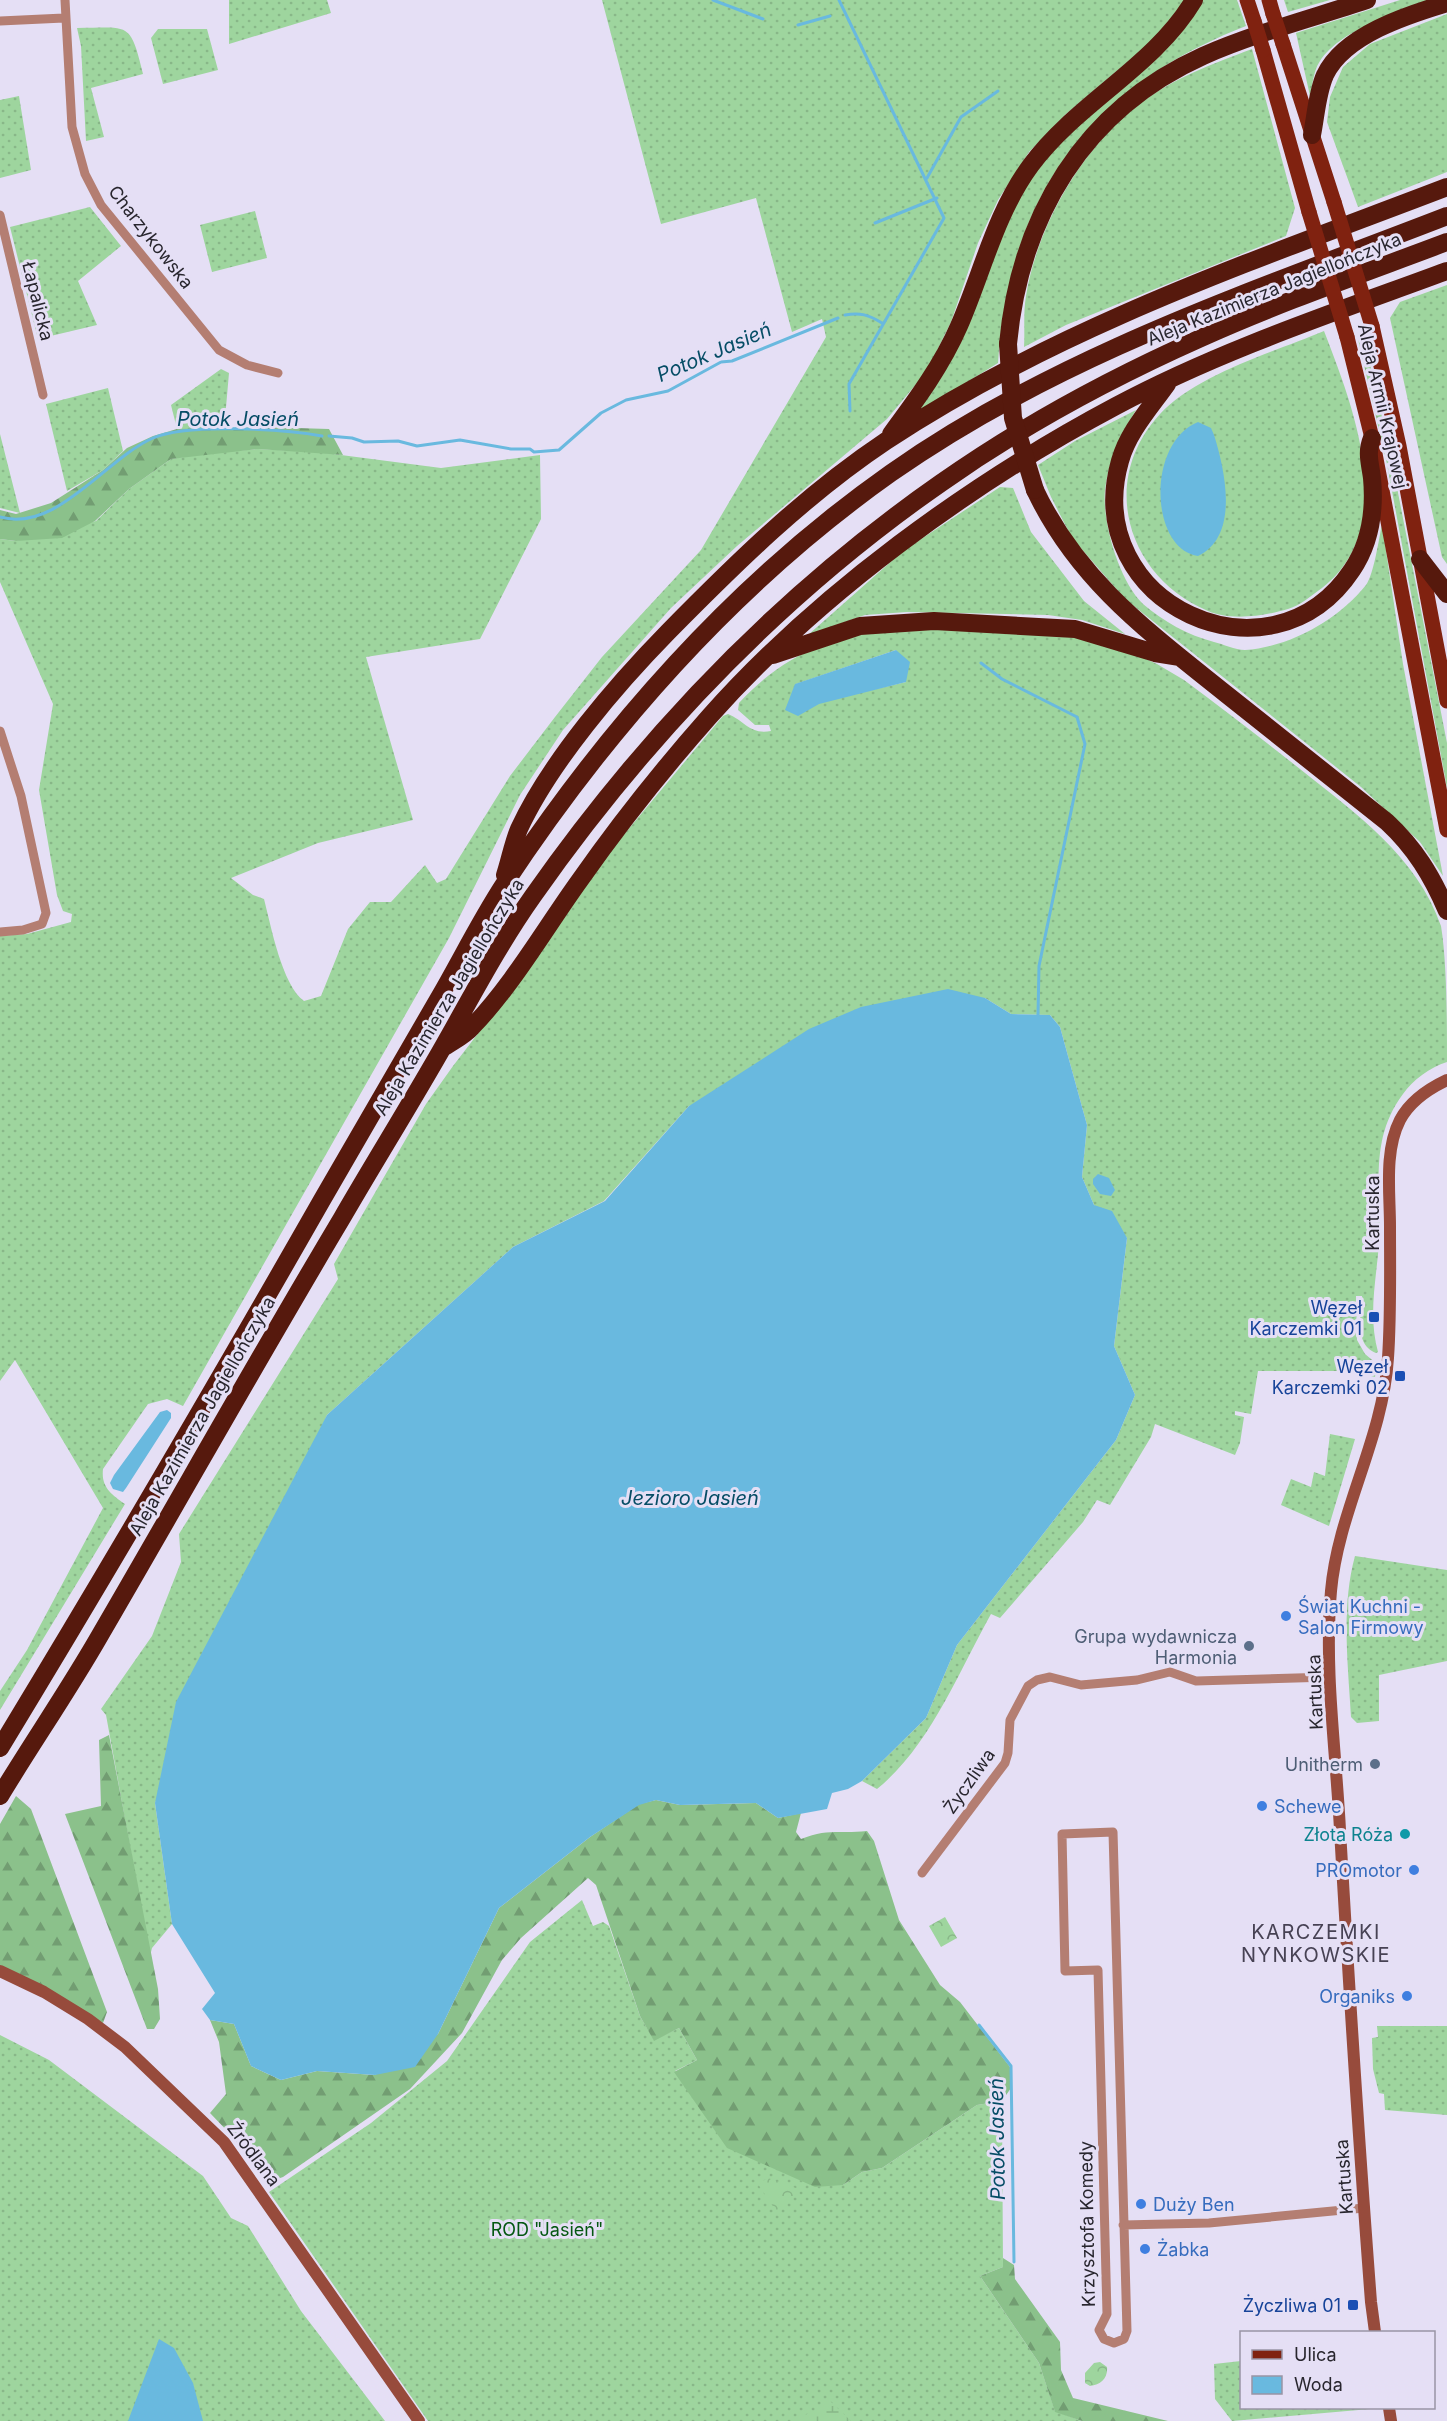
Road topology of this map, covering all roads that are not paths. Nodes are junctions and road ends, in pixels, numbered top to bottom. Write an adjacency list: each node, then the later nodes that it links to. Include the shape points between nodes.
1 (64, 0): 7 (street, Charzykowska)
2 (1194, 0): 19 (highway, via 1165,39 1064,128 1032,163 1003,209 944,357)
3 (1247, 0): 18 (main road, Aleja Armii Krajowej, bridge, via 1347,337)
4 (1367, 0): 23 (highway, bridge, via 1203,56 1154,84 1104,124 1069,166 1032,232 1016,284 1008,344 1013,418 1035,490 1085,571 1113,601)
5 (1447, 3): 9 (highway, via 1375,30 1347,47 1335,59 1320,87)
6 (1271, 7): 9 (main road, Aleja Armii Krajowej, bridge)
7 (64, 18): 8 (street); 15 (street, Charzykowska, via 72,127 85,174 100,205 219,350 247,365)
8 (0, 21)
9 (1312, 135): 20 (main road, Aleja Armii Krajowej, bridge, via 1372,326)
10 (1447, 187): 19 (highway, via 1217,275 1079,334)
11 (0, 215): 17 (street, Łapalicka)
12 (1447, 216): 27 (highway, Aleja Kazimierza Jagiellończyka, via 1133,338 972,420 891,473 753,584 690,646 588,768)
13 (1447, 242): 30 (highway, Aleja Kazimierza Jagiellończyka, via 1206,335 1142,365 1071,402 979,458 865,540 756,632 642,752 530,900)
14 (1447, 271): 16 (highway, via 1288,330)
15 (278, 373)
16 (1170, 381): 18 (highway, via 1125,447 1116,477 1116,517 1122,542 1143,580 1176,609 1209,623 1252,628 1274,624 1296,617 1336,591 1358,561 1371,527 1368,448); 22 (highway, via 1050,444 942,512 790,635)
17 (43, 395)
18 (1372, 438): 26 (main road, Aleja Armii Krajowej)
19 (886, 441): 27 (highway, via 800,506 727,572 633,667 548,780 519,830)
20 (1420, 559): 21 (highway); 24 (main road, Aleja Armii Krajowej)
21 (1447, 594)
22 (772, 655): 23 (highway, via 860,626 934,621 1075,628); 30 (highway, via 711,715 628,813 471,1029)
23 (1180, 657): 28 (highway, via 1405,839 1426,868)
24 (1447, 701)
25 (0, 731): 29 (street, via 21,796 46,913 42,924)
26 (1447, 830)
27 (502, 888): 33 (highway, Aleja Kazimierza Jagiellończyka, via 156,1487)
28 (1447, 911)
29 (2, 933)
30 (442, 1049): 34 (highway, Aleja Kazimierza Jagiellończyka, via 237,1393 96,1643)
31 (1447, 1080): 32 (street, Kartuska, via 1417,1098 1406,1111 1391,1152 1386,1375 1335,1564)
32 (1330, 1677): 35 (street, Życzliwa, via 1196,1681 1170,1672 1137,1680 1081,1685 1050,1677 1037,1680 1028,1686 1010,1720 1005,1763); 37 (street, Kartuska)
33 (0, 1748)
34 (0, 1796)
35 (922, 1873)
36 (0, 1971): 40 (street, Źródlana, via 44,1992 125,2047 224,2142)
37 (1364, 2208): 38 (street, Krzysztofa Komedy, via 1209,2223); 39 (street, Kartuska)
38 (1123, 2225): 38 (street, Krzysztofa Komedy, via 1113,1832 1062,1834 1065,1971 1098,1970 1107,2314 1099,2330 1104,2339 1114,2343 1124,2339 1126,2331)
39 (1375, 2331)
40 (418, 2421)

